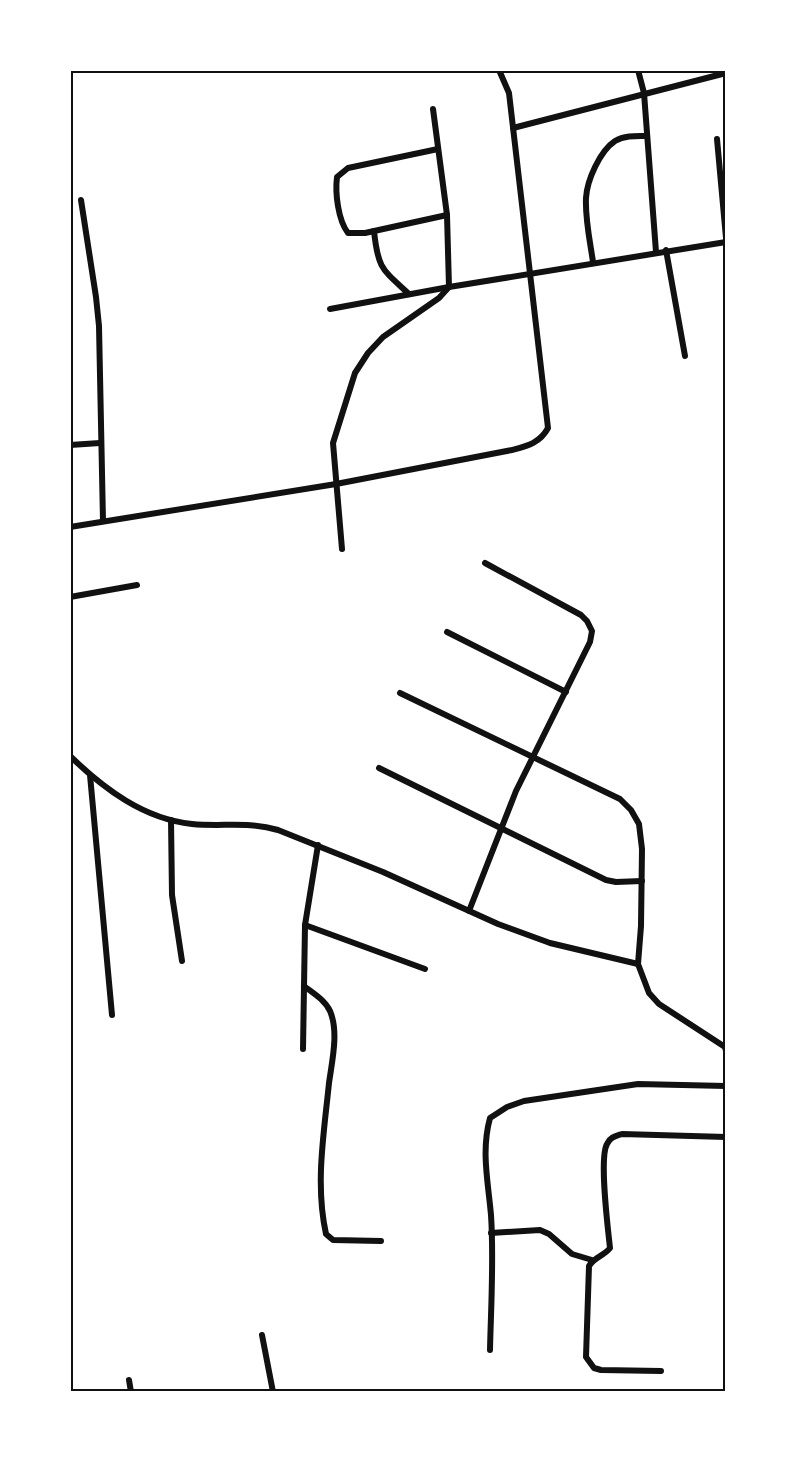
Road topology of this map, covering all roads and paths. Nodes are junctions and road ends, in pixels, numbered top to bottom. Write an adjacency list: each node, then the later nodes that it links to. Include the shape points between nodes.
1 (499, 70): 6 (street, via 509,93)
2 (638, 70): 4 (street)
3 (726, 73): 4 (street)
4 (644, 93): 6 (street); 7 (street)
5 (433, 109): 9 (street)
6 (513, 128): 17 (street)
7 (647, 136): 15 (street); 16 (street, via 617,140 598,163 586,196)
8 (717, 139): 13 (street)
9 (438, 149): 11 (street); 12 (street, via 357,165 337,177 344,228 357,234)
10 (81, 200): 22 (street, via 98,316)
11 (447, 215): 12 (street); 18 (street)
12 (374, 231): 19 (street, via 379,264)
13 (726, 240): 14 (street)
14 (666, 250): 15 (street); 21 (street)
15 (656, 252): 16 (street)
16 (593, 262): 17 (street)
17 (531, 273): 18 (street); 24 (street, via 548,428 544,435 512,450)
18 (449, 287): 19 (street); 24 (street, via 383,337 355,374 333,443)
19 (409, 294): 20 (street)
20 (330, 309)
21 (686, 356)
22 (100, 442): 23 (street); 25 (street)
23 (70, 446)
24 (336, 484): 25 (street); 27 (street)
25 (103, 521): 26 (street)
26 (70, 527)
27 (342, 549)
28 (485, 563): 32 (street, via 587,621 592,631 590,642)
29 (137, 585): 30 (street)
30 (70, 597)
31 (447, 632): 32 (street)
32 (566, 692): 35 (street)
33 (400, 693): 35 (street)
34 (70, 756): 37 (street)
35 (532, 758): 39 (street); 41 (street, via 620,799 631,810 639,824)
36 (379, 768): 39 (street)
37 (90, 775): 38 (street, via 145,812); 48 (street)
38 (171, 820): 40 (street, via 261,825); 44 (street, via 172,895)
39 (501, 828): 41 (street, via 606,880); 42 (street)
40 (318, 845): 42 (street); 43 (street)
41 (642, 881): 45 (street)
42 (469, 911): 45 (street, via 550,943)
43 (305, 925): 46 (street); 47 (street)
44 (182, 961)
45 (638, 964): 50 (street, via 649,993 659,1004)
46 (425, 969)
47 (304, 986): 49 (street); 54 (street, via 326,1003 334,1023 320,1169 320,1203 326,1234 333,1240)
48 (112, 1015)
49 (303, 1049)
50 (726, 1051)
51 (726, 1086): 53 (street, via 638,1084 507,1107 490,1118 485,1136)
52 (726, 1137): 55 (street, via 613,1137 606,1144 603,1160 610,1248)
53 (491, 1233): 55 (street, via 540,1230 572,1254); 57 (street)
54 (381, 1241)
55 (592, 1260): 58 (street, via 586,1346 589,1364 601,1370)
56 (262, 1335): 61 (street)
57 (490, 1350)
58 (661, 1371)
59 (129, 1380): 60 (street)
60 (131, 1392)
61 (273, 1392)

